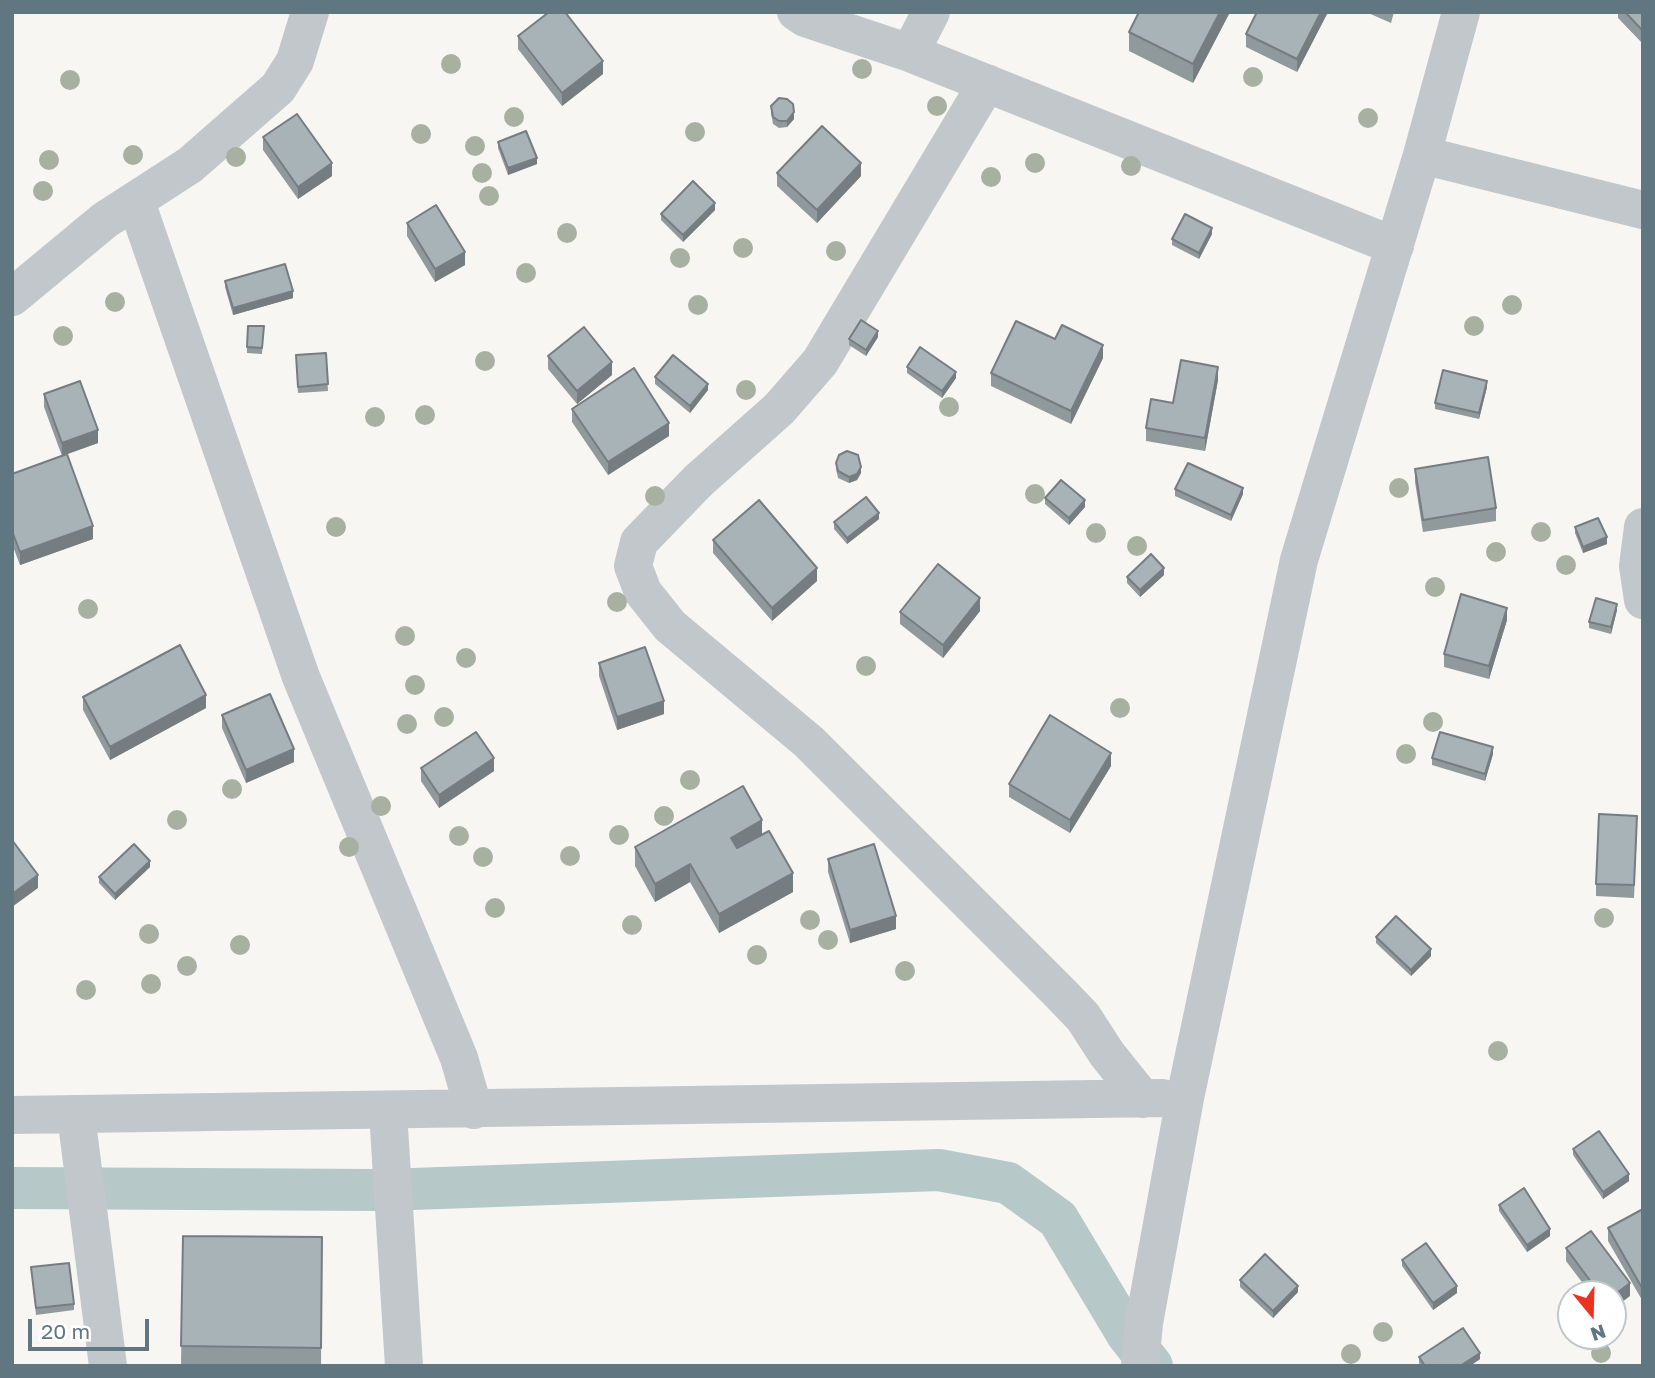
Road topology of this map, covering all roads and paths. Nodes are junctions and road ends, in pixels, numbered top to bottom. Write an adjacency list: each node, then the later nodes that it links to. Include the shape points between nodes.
1 (310, 12): 8 (street, via 295,61 278,88 190,165)
2 (796, 12): 5 (street)
3 (931, 12): 5 (street)
4 (1461, 12): 7 (street)
5 (910, 52): 6 (street)
6 (987, 83): 10 (street); 15 (street, via 821,362 779,409 698,481 639,542 633,566 643,592 670,626 809,742 1083,1017)
7 (1422, 155): 9 (street); 10 (street)
8 (136, 202): 11 (street, via 105,220); 16 (street, via 302,677 459,1058)
9 (1643, 210)
10 (1395, 246): 14 (street, via 1298,561)
11 (12, 297)
12 (1643, 527): 13 (street, via 1637,566)
13 (1643, 600)
14 (1185, 1098): 15 (street); 22 (street)
15 (1143, 1099): 16 (street)
16 (474, 1110): 17 (street)
17 (388, 1112): 19 (street); 21 (street)
18 (12, 1115): 19 (street)
19 (76, 1115): 20 (street)
20 (108, 1366)
21 (404, 1366)
22 (1140, 1366)

